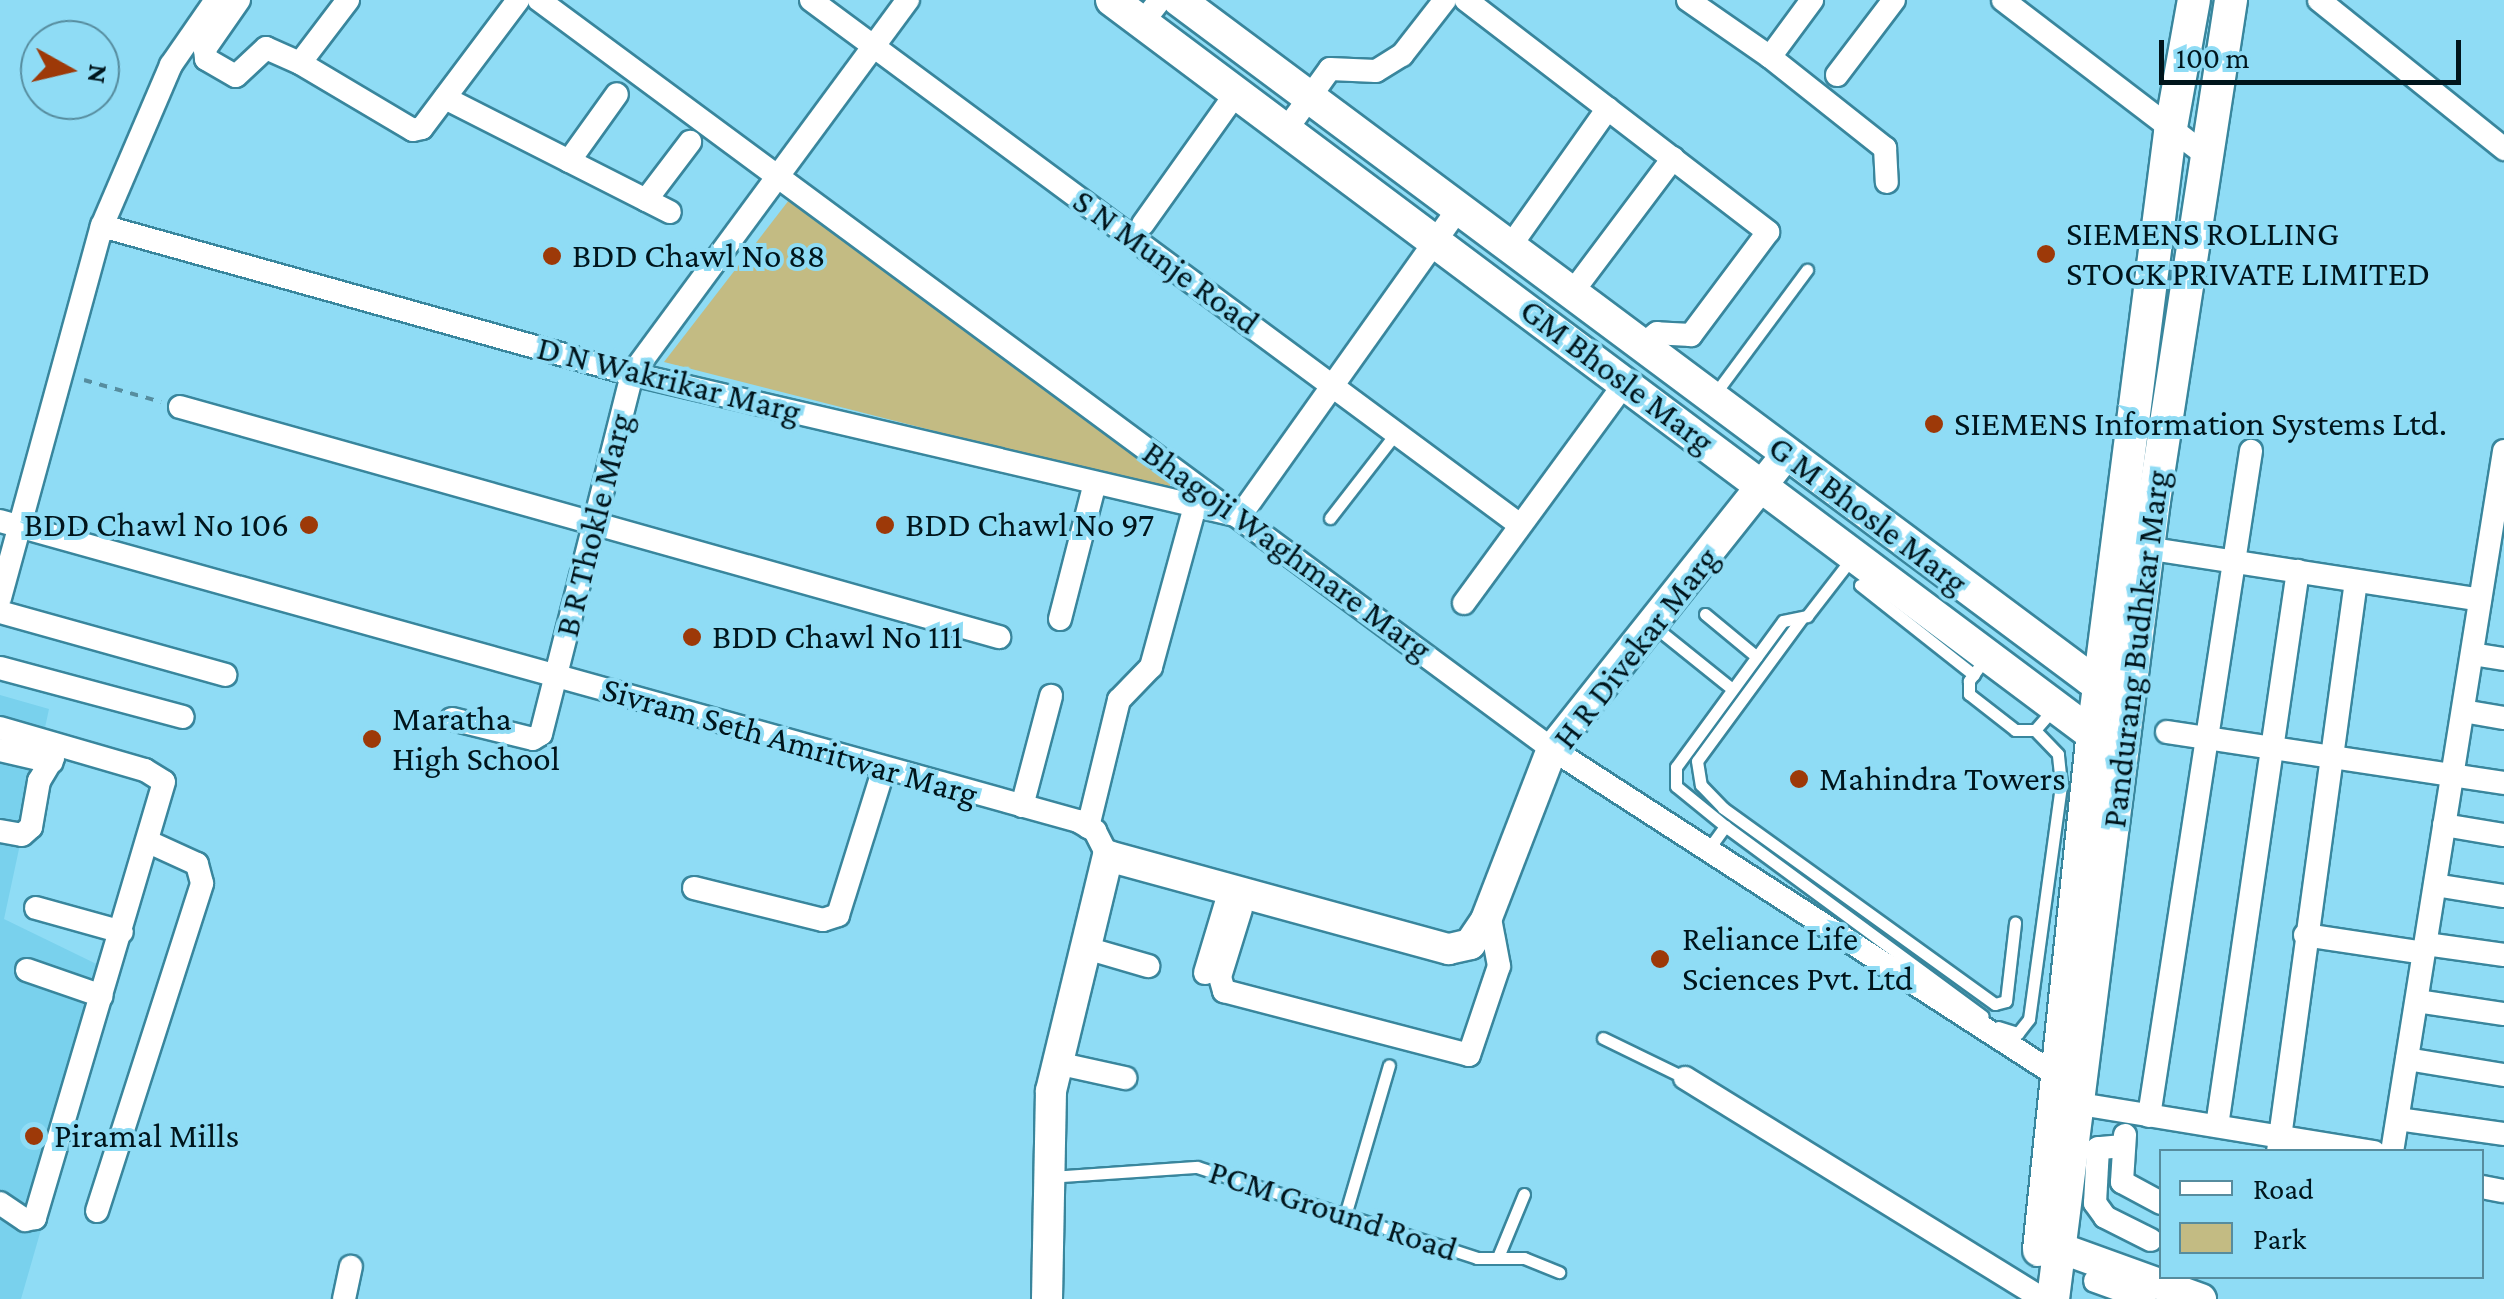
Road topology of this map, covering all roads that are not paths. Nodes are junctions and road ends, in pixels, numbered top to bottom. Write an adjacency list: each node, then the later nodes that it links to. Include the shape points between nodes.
1 (216, 0): 42 (street, via 171,65)
2 (239, 0): 22 (street, via 204,49 206,58 236,76 266,48)
3 (518, 0): 26 (street)
4 (540, 0): 36 (street, Bhagoji Waghmare Marg)
5 (811, 0): 20 (street, S N Munje Road)
6 (908, 0): 20 (street)
7 (1112, 0): 19 (main road, GM Bhosle Marg)
8 (1179, 0): 27 (main road, G M Bhosle Marg)
9 (1446, 0): 27 (street, via 1402,55 1376,71 1330,69)
10 (1466, 0): 28 (street)
11 (1688, 0): 21 (street)
12 (1812, 0): 21 (street)
13 (1894, 0): 23 (street)
14 (2004, 0): 30 (street)
15 (2194, 0): 30 (main road, Pandurang Budhkar Marg)
16 (2230, 0): 33 (main road, Pandurang Budhkar Marg)
17 (2319, 0): 32 (street)
18 (342, 2): 22 (street)
19 (1151, 11): 24 (main road, GM Bhosle Marg)
20 (874, 47): 36 (street); 52 (street, S N Munje Road)
21 (1770, 57): 37 (street, via 1885,148)
22 (300, 63): 26 (street, via 413,130)
23 (1837, 75)
24 (1236, 93): 29 (main road, GM Bhosle Marg); 41 (street)
25 (618, 94): 35 (street)
26 (445, 98): 35 (street)
27 (1310, 98): 29 (street); 39 (main road, G M Bhosle Marg)
28 (1608, 108): 34 (street); 44 (street)
29 (1286, 130): 43 (main road, GM Bhosle Marg)
30 (2170, 133): 33 (street); 45 (main road, Pandurang Budhkar Marg)
31 (690, 142): 38 (street)
32 (2504, 149)
33 (2206, 155): 46 (main road, Pandurang Budhkar Marg)
34 (1673, 158): 48 (street); 49 (street, via 1768,234 1691,336 1656,332)
35 (570, 161): 38 (street)
36 (778, 176): 50 (street); 62 (street, Bhagoji Waghmare Marg)
37 (1887, 182)
38 (646, 200): 40 (street)
39 (1458, 209): 43 (street); 44 (main road, G M Bhosle Marg)
40 (670, 212)
41 (1143, 224)
42 (102, 226): 50 (street, D N Wakrikar Marg); 64 (street)
43 (1436, 241): 51 (main road, GM Bhosle Marg); 52 (street)
44 (1509, 248): 48 (main road, G M Bhosle Marg)
45 (2156, 253): 46 (main road); 68 (main road, Pandurang Budhkar Marg)
46 (2191, 256): 68 (main road, Pandurang Budhkar Marg)
47 (1807, 270): 53 (lane)
48 (1572, 294): 49 (main road, G M Bhosle Marg)
49 (1642, 346): 53 (main road, G M Bhosle Marg)
50 (632, 374): 59 (street, D N Wakrikar Marg); 65 (street, B R Thokle Marg)
51 (1626, 382): 60 (main road, GM Bhosle Marg); 66 (street)
52 (1333, 386): 55 (street, S N Munje Road); 62 (street)
53 (1712, 399): 57 (main road, G M Bhosle Marg)
54 (180, 407): 65 (street)
55 (1396, 432): 63 (lane); 66 (street, S N Munje Road)
56 (2251, 451): 69 (street)
57 (1786, 455): 60 (street, H R Divekar Marg); 89 (main road, G M Bhosle Marg)
58 (2503, 465): 67 (street)
59 (1095, 482): 61 (street, D N Wakrikar Marg); 79 (street)
60 (1764, 485): 70 (main road, GM Bhosle Marg); 80 (street, H R Divekar Marg)
61 (1195, 506): 62 (street, D N Wakrikar Marg); 111 (street, via 1151,667 1119,700)
62 (1240, 516): 101 (street, Bhagoji Waghmare Marg)
63 (1330, 518)
64 (10, 523): 74 (street); 86 (street, Sivram Seth Amritwar Marg)
65 (594, 523): 81 (street); 86 (street, B R Thokle Marg)
66 (1520, 525): 75 (street)
67 (2497, 535): 73 (street)
68 (2134, 546): 69 (street); 89 (main road, Pandurang Budhkar Marg)
69 (2234, 561): 71 (street); 98 (street)
70 (1858, 569): 78 (lane); 95 (main road, GM Bhosle Marg)
71 (2298, 571): 72 (street); 100 (street)
72 (2356, 581): 73 (street); 103 (street)
73 (2489, 595): 82 (street)
74 (0, 598)
75 (1464, 603)
76 (0, 612): 87 (street)
77 (1705, 614): 83 (lane)
78 (1802, 618): 83 (lane, via 1783,621); 125 (lane, via 1697,761 1701,785 1723,808 1994,1004 2006,1001)
79 (1060, 619)
80 (1655, 627): 88 (lane); 101 (street, H R Divekar Marg)
81 (1000, 637)
82 (2472, 654): 84 (street); 91 (street)
83 (1757, 657): 88 (lane)
84 (2504, 659)
85 (0, 668): 92 (street)
86 (555, 675): 94 (street, B R Thokle Marg, via 538,738); 105 (street, Sivram Seth Amritwar Marg)
87 (225, 676)
88 (1732, 689): 110 (lane, via 1673,774 1676,786)
89 (2115, 691): 99 (main road, Pandurang Budhkar Marg)
90 (1052, 696): 108 (street)
91 (2463, 711): 93 (street); 106 (street)
92 (183, 717)
93 (2504, 718)
94 (452, 719)
95 (2044, 719): 99 (main road, GM Bhosle Marg); 124 (lane, via 2062,774)
96 (0, 731): 104 (street, via 46,745); 114 (street, via 158,774 164,796)
97 (2167, 732): 98 (street)
98 (2207, 738): 100 (street); 148 (street)
99 (2107, 746): 124 (main road, Pandurang Budhkar Marg); 147 (main road, Pandurang Budhkar Marg)
100 (2272, 748): 103 (street); 150 (street)
101 (1552, 749): 115 (street, Bhagoji Waghmare Marg); 123 (street, H R Divekar Marg)
102 (0, 750): 104 (street)
103 (2330, 757): 106 (street); 127 (street)
104 (52, 762): 112 (street, via 28,832)
105 (883, 771): 108 (street, Sivram Seth Amritwar Marg); 118 (street, via 838,915 822,920)
106 (2452, 776): 107 (street); 109 (street)
107 (2504, 784)
108 (1022, 806): 111 (street, Sivram Seth Amritwar Marg)
109 (2444, 825): 113 (street); 117 (street)
110 (1725, 826): 115 (lane); 122 (lane)
111 (1088, 827): 116 (street)
112 (0, 832)
113 (2504, 835)
114 (149, 842): 126 (street); 160 (street, via 197,864 202,883)
115 (1710, 847): 122 (street, Bhagoji Waghmare Marg)
116 (1108, 856): 120 (street); 128 (street)
117 (2435, 885): 119 (street); 129 (street)
118 (694, 888)
119 (2504, 896)
120 (1235, 901): 130 (street); 133 (street, via 1220,977 1224,991 1461,1054 1474,1050); 135 (street)
121 (36, 908): 126 (street)
122 (1821, 909): 124 (lane, via 2011,1033 2029,1019); 143 (street, Bhagoji Waghmare Marg)
123 (1489, 913): 130 (street, H R Divekar Marg, via 1470,944); 133 (street)
124 (2057, 921): 143 (main road, Pandurang Budhkar Marg)
125 (2015, 922)
126 (122, 932): 136 (street)
127 (2305, 934): 129 (street); 152 (street)
128 (1086, 948): 132 (street); 141 (street)
129 (2425, 948): 131 (street); 137 (street)
130 (1449, 949): 133 (street)
131 (2504, 956)
132 (1148, 966)
133 (1498, 966)
134 (27, 970): 136 (street)
135 (1205, 973)
136 (102, 996): 158 (street, via 34,1218 25,1220)
137 (2416, 1001): 138 (street); 140 (street)
138 (2504, 1014)
139 (1603, 1038): 146 (lane)
140 (2407, 1058): 144 (street); 149 (street)
141 (1057, 1063): 145 (street); 156 (street)
142 (1389, 1065): 161 (lane)
143 (2053, 1073): 163 (main road, Pandurang Budhkar Marg)
144 (2504, 1075)
145 (1125, 1078)
146 (1685, 1078): 169 (street)
147 (2080, 1104): 148 (street); 163 (main road, Pandurang Budhkar Marg)
148 (2139, 1114): 150 (street); 153 (street)
149 (2398, 1119): 151 (street); 155 (street)
150 (2217, 1126): 152 (street)
151 (2503, 1134)
152 (2276, 1144): 154 (street)
153 (2123, 1146): 159 (street, via 2122,1182); 162 (street, via 2098,1148 2095,1203 2104,1217)
154 (2337, 1149)
155 (2393, 1149)
156 (1045, 1178): 161 (lane, PCM Ground Road, via 1197,1167); 171 (street)
157 (1524, 1194): 164 (lane)
158 (0, 1203)
159 (2159, 1203)
160 (98, 1210)
161 (1344, 1219): 164 (lane, PCM Ground Road, via 1478,1258)
162 (2151, 1240)
163 (2050, 1247): 167 (street); 169 (main road, Pandurang Budhkar Marg)
164 (1498, 1256): 166 (lane, PCM Ground Road)
165 (351, 1267): 170 (street)
166 (1559, 1272)
167 (2093, 1280): 168 (street)
168 (2172, 1296)
169 (2040, 1297)
170 (344, 1299)
171 (1047, 1299)

